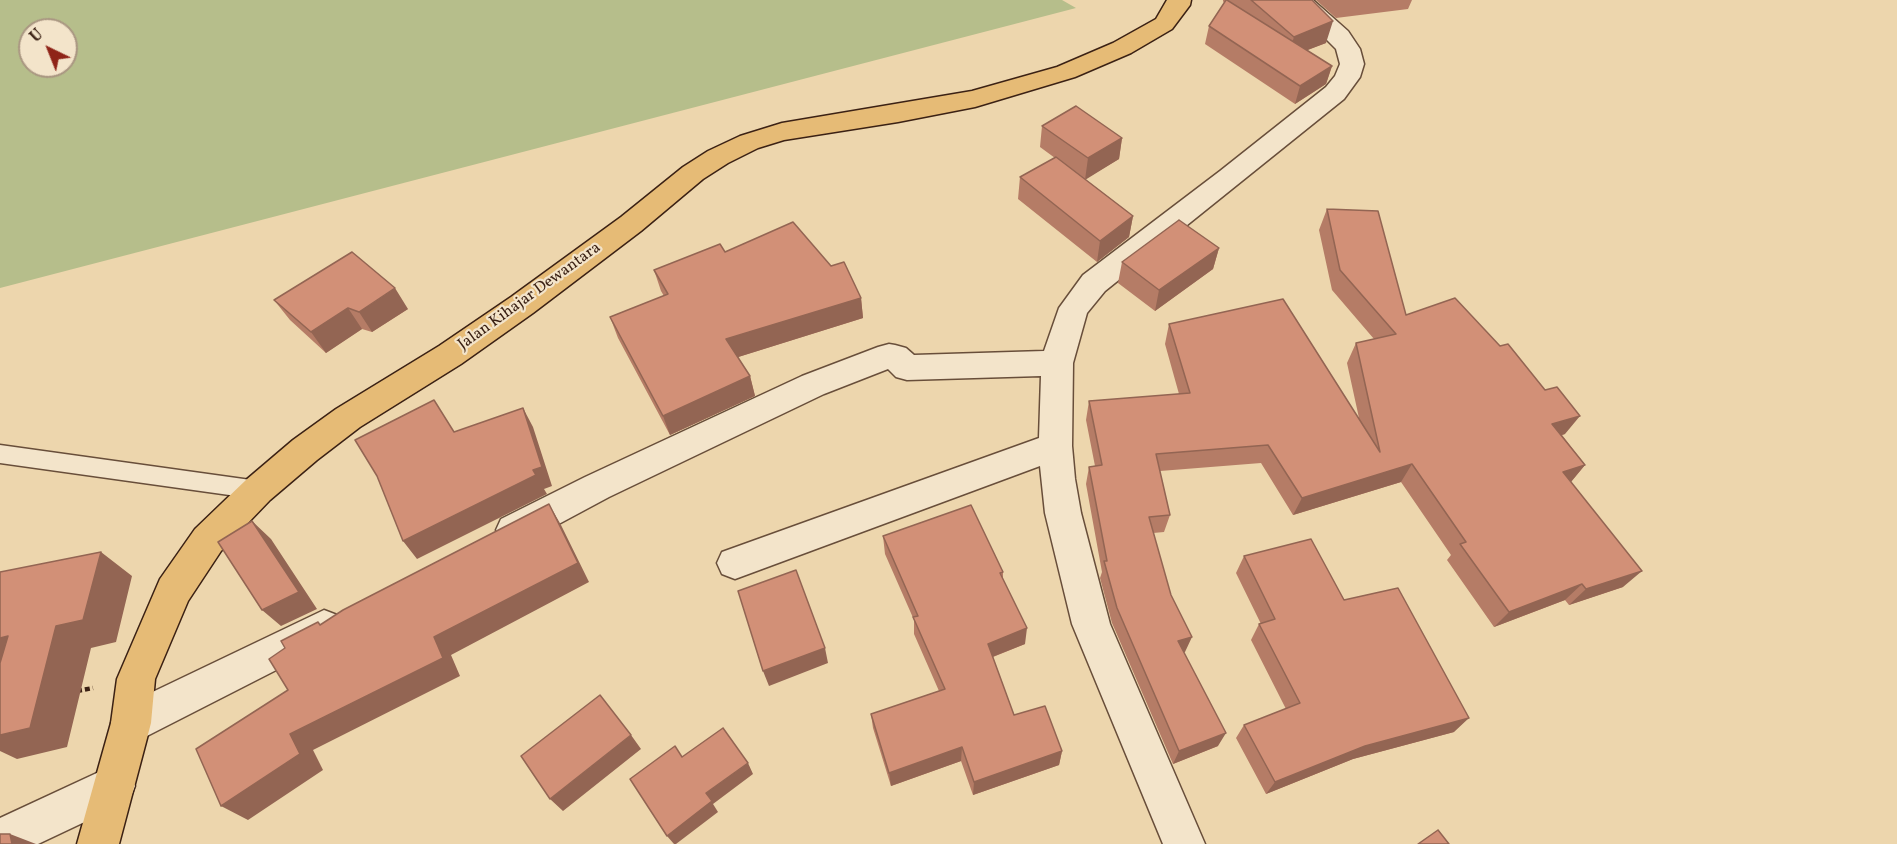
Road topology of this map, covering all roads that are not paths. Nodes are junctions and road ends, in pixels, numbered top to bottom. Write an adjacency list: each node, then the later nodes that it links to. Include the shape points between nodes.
1 (1179, 0): 6 (main road, Jalan Kihajar Dewantara, via 1164,24 1122,48 1066,72 975,99 749,141 693,173 631,224 450,355 348,418)
2 (1299, 0): 3 (street, via 1348,49 1352,64 1347,77 1327,100 1094,283 1066,325)
3 (1057, 363): 4 (street); 7 (street, via 909,368 889,356 791,395)
4 (1055, 446): 8 (street); 14 (street, via 1063,513 1091,624)
5 (0, 454): 6 (lane)
6 (258, 490): 10 (main road, Jalan Kihajar Dewantara, via 208,540 173,591 136,679)
7 (484, 545)
8 (735, 563)
9 (351, 614): 10 (street)
10 (130, 723): 11 (main road, Jalan Kihajar Dewantara)
11 (114, 786): 12 (street); 13 (main road, Jalan Kihajar Dewantara)
12 (0, 840)
13 (98, 844)
14 (1184, 844)

